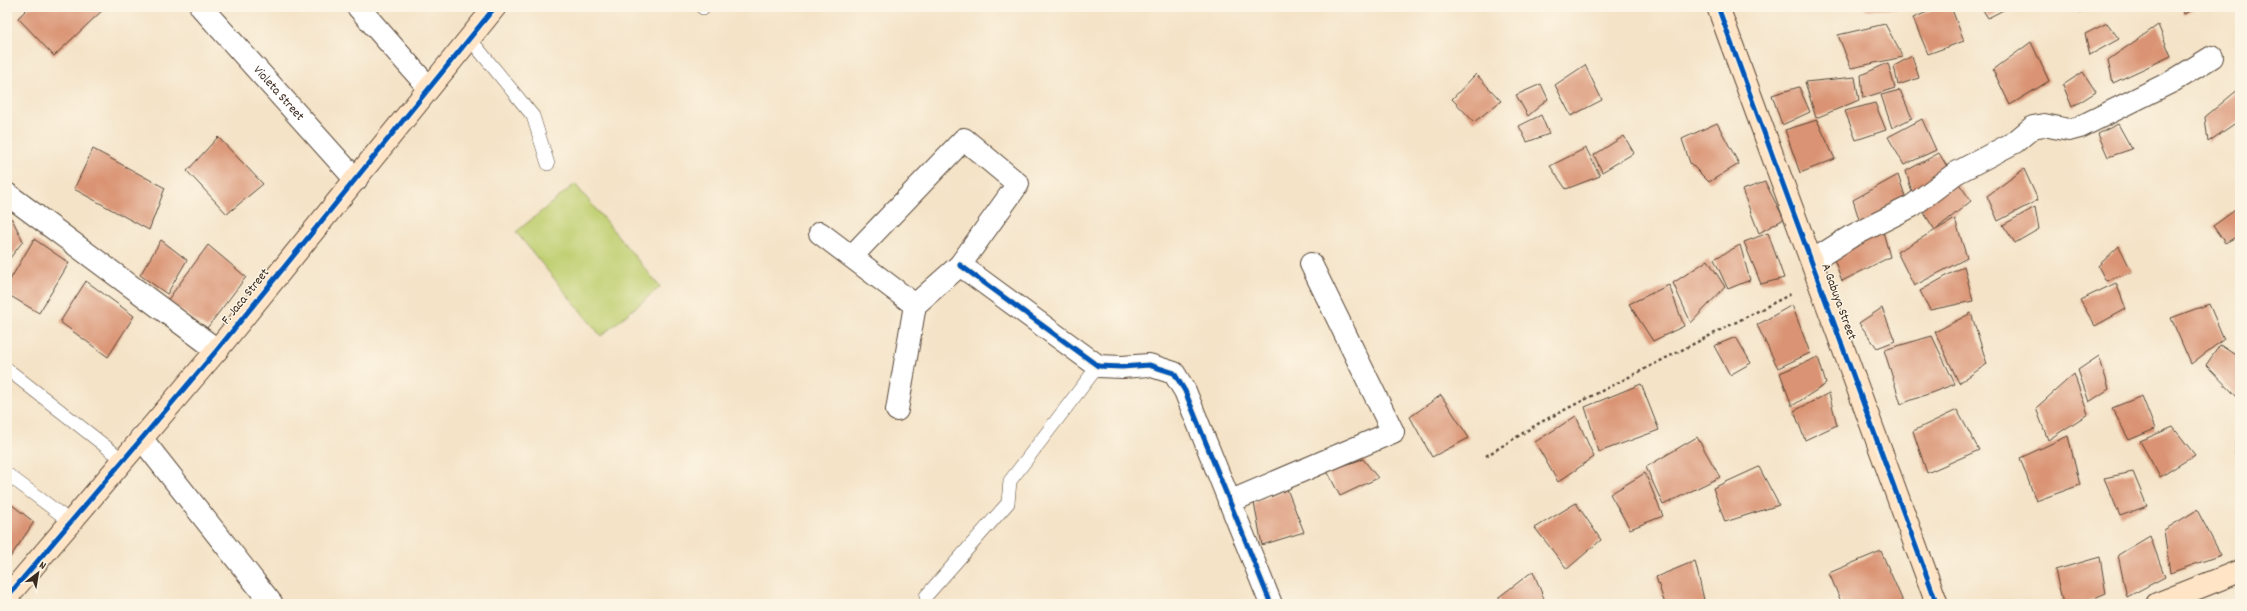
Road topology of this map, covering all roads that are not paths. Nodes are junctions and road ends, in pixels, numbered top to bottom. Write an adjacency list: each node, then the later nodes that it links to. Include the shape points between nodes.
1 (201, 7): 9 (street, Violeta Street)
2 (358, 7): 7 (street)
3 (495, 7): 5 (street, F. Jaca Street)
4 (1718, 7): 15 (street, A Gabuya Street)
5 (470, 39): 7 (street, F. Jaca Street); 8 (lane, via 533,116)
6 (2212, 57): 15 (street, via 2173,80 2080,127 2069,130 2044,125 2033,127 2015,142 1956,174 1912,206 1850,237)
7 (429, 88): 9 (street, F. Jaca Street)
8 (548, 164)
9 (356, 180): 17 (street, F. Jaca Street)
10 (7, 194): 17 (street)
11 (820, 233): 12 (street)
12 (852, 256): 14 (street, via 964,139 1018,184); 16 (street)
13 (1312, 264): 24 (street, via 1393,432)
14 (960, 265): 16 (street); 18 (street)
15 (1815, 270): 31 (street, A Gabuya Street)
16 (914, 305): 20 (street)
17 (217, 350): 21 (street, F. Jaca Street)
18 (1098, 366): 24 (street, via 1149,365 1174,372 1185,390); 27 (lane, via 1010,481 1008,503)
19 (7, 369): 22 (lane)
20 (897, 410)
21 (141, 438): 22 (street, F. Jaca Street); 29 (street)
22 (123, 460): 25 (street, F. Jaca Street)
23 (7, 474): 25 (lane)
24 (1229, 502): 30 (street)
25 (71, 522): 28 (street, F. Jaca Street)
26 (2239, 574): 32 (street)
27 (926, 596)
28 (7, 597)
29 (272, 604)
30 (1271, 604)
31 (1937, 604)
32 (2157, 604)

